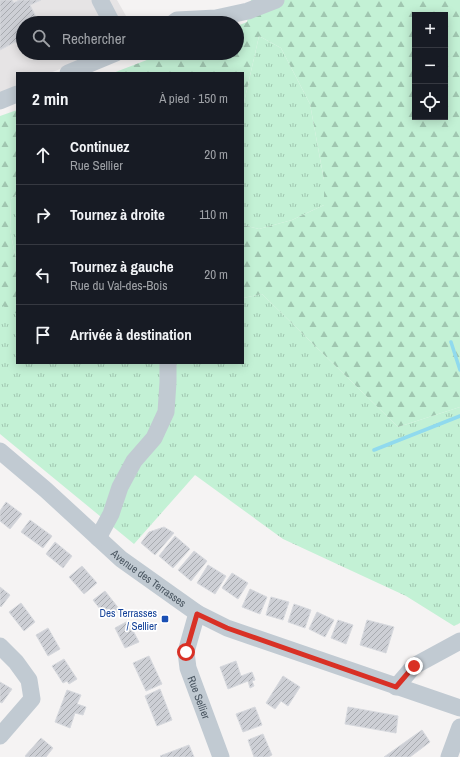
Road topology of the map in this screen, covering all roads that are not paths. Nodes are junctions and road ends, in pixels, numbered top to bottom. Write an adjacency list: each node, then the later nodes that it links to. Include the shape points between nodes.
1 (100, 0): 3 (street)
2 (276, 0): 4 (street, via 248,11)
3 (108, 16)
4 (225, 16)
5 (99, 60): 6 (street)
6 (70, 72)
7 (16, 94): 8 (street)
8 (0, 101)
9 (168, 364): 11 (street, via 166,412 154,438 134,461)
10 (0, 451): 11 (street, Avenue des Terrasses)
11 (98, 538): 12 (street, Avenue des Terrasses, via 121,559)
12 (197, 614): 15 (street, Avenue des Terrasses, via 227,628); 19 (street, Rue Sellier, via 186,652 188,668)
13 (460, 641): 15 (street, via 414,666)
14 (0, 646): 18 (street, via 29,680 32,699)
15 (396, 687): 16 (street, Avenue des Terrasses)
16 (460, 708)
17 (460, 728): 20 (street)
18 (0, 736)
19 (221, 757)
20 (449, 757)

